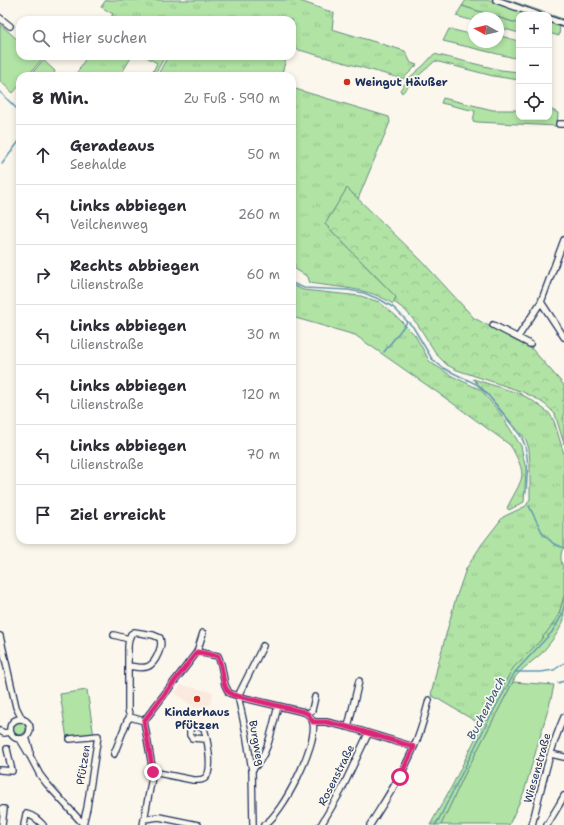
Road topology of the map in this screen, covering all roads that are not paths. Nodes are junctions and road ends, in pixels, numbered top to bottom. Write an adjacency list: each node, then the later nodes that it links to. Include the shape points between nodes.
1 (496, 0): 2 (street)
2 (530, 12)
3 (0, 18): 6 (street)
4 (552, 20): 5 (street)
5 (564, 24)
6 (10, 26)
7 (564, 240): 8 (street)
8 (541, 302): 10 (street); 11 (street)
9 (493, 325): 10 (street)
10 (518, 337): 12 (street)
11 (564, 337)
12 (530, 344)
13 (203, 633): 18 (street)
14 (114, 634): 16 (street)
15 (0, 636): 25 (street)
16 (129, 639): 19 (street); 19 (street, via 134,632 145,633 160,638 161,644 152,665 138,668)
17 (263, 646): 21 (street)
18 (197, 652): 21 (street, via 218,656 225,685 229,693); 31 (street)
19 (128, 666): 27 (street)
20 (360, 681): 33 (street)
21 (238, 696): 24 (street); 46 (street, Burgweg)
22 (315, 697): 26 (street, via 312,710)
23 (429, 700): 40 (street)
24 (278, 706): 26 (street); 46 (street, via 264,754)
25 (16, 707): 29 (street); 30 (street)
26 (308, 714): 32 (street)
27 (130, 717): 31 (street); 42 (street)
28 (564, 717): 43 (street, Wiesenstraße)
29 (22, 719): 30 (street); 37 (street, via 30,726 30,731)
30 (15, 720): 34 (street)
31 (144, 721): 47 (street)
32 (313, 722): 33 (street); 57 (street, via 314,728 301,772 274,816)
33 (348, 727): 36 (street)
34 (10, 729): 35 (street, via 4,727); 37 (street, via 13,736)
35 (0, 730)
36 (368, 734): 40 (street); 58 (street, Rosenstraße, via 341,791)
37 (23, 738): 51 (street, via 40,775)
38 (70, 739): 51 (street, Pfützen, via 98,736)
39 (206, 739): 47 (street, via 210,762 204,779 192,780)
40 (414, 747): 59 (street, via 400,777)
41 (7, 749): 45 (street, via 12,771)
42 (114, 754)
43 (551, 754): 44 (street); 60 (street, Wiesenstraße)
44 (564, 757)
45 (0, 770)
46 (252, 770): 56 (street, Burgweg)
47 (153, 772): 50 (street)
48 (564, 796): 61 (street)
49 (0, 809): 52 (street, via 4,809)
50 (143, 822): 55 (street, via 158,817)
51 (84, 824)
52 (2, 825)
53 (24, 825): 54 (street, via 26,814 36,818)
54 (43, 825)
55 (198, 825)
56 (253, 825)
57 (264, 825)
58 (321, 825)
59 (370, 825)
60 (532, 825)
61 (547, 825)

